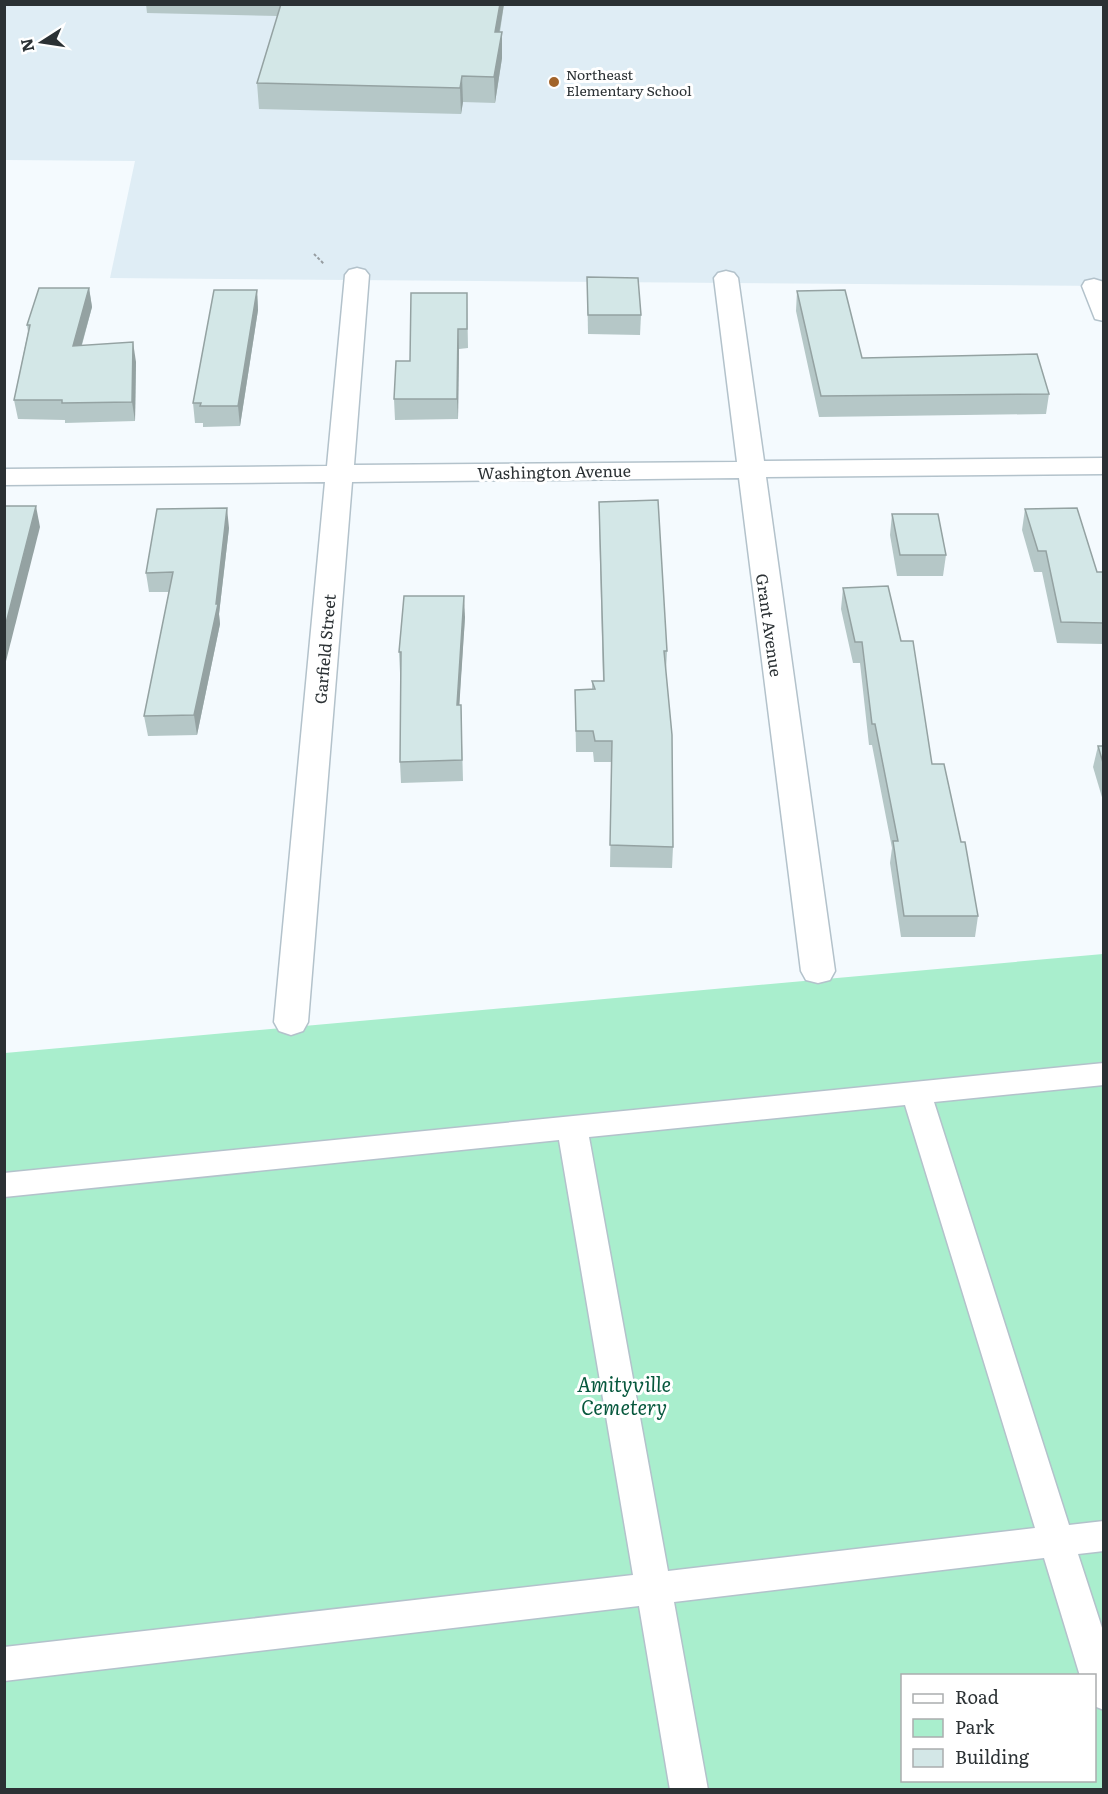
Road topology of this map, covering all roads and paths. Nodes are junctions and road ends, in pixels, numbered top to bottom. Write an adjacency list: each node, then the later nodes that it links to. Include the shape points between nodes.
1 (357, 275): 7 (street, Garfield Street)
2 (726, 278): 6 (street, Grant Avenue)
3 (1094, 286): 4 (street)
4 (1104, 314)
5 (1104, 466): 6 (street, Washington Avenue)
6 (749, 469): 7 (street, Washington Avenue); 9 (street, Grant Avenue)
7 (340, 473): 8 (street, Washington Avenue); 10 (street, Garfield Street)
8 (4, 477)
9 (818, 971)
10 (291, 1022)
11 (1104, 1074): 12 (lane)
12 (916, 1093): 13 (lane); 16 (lane)
13 (572, 1128): 14 (lane); 17 (lane)
14 (4, 1185)
15 (1104, 1536): 16 (lane)
16 (1056, 1542): 17 (lane); 19 (lane)
17 (653, 1588): 18 (lane); 20 (lane)
18 (4, 1664)
19 (1104, 1694)
20 (689, 1790)

